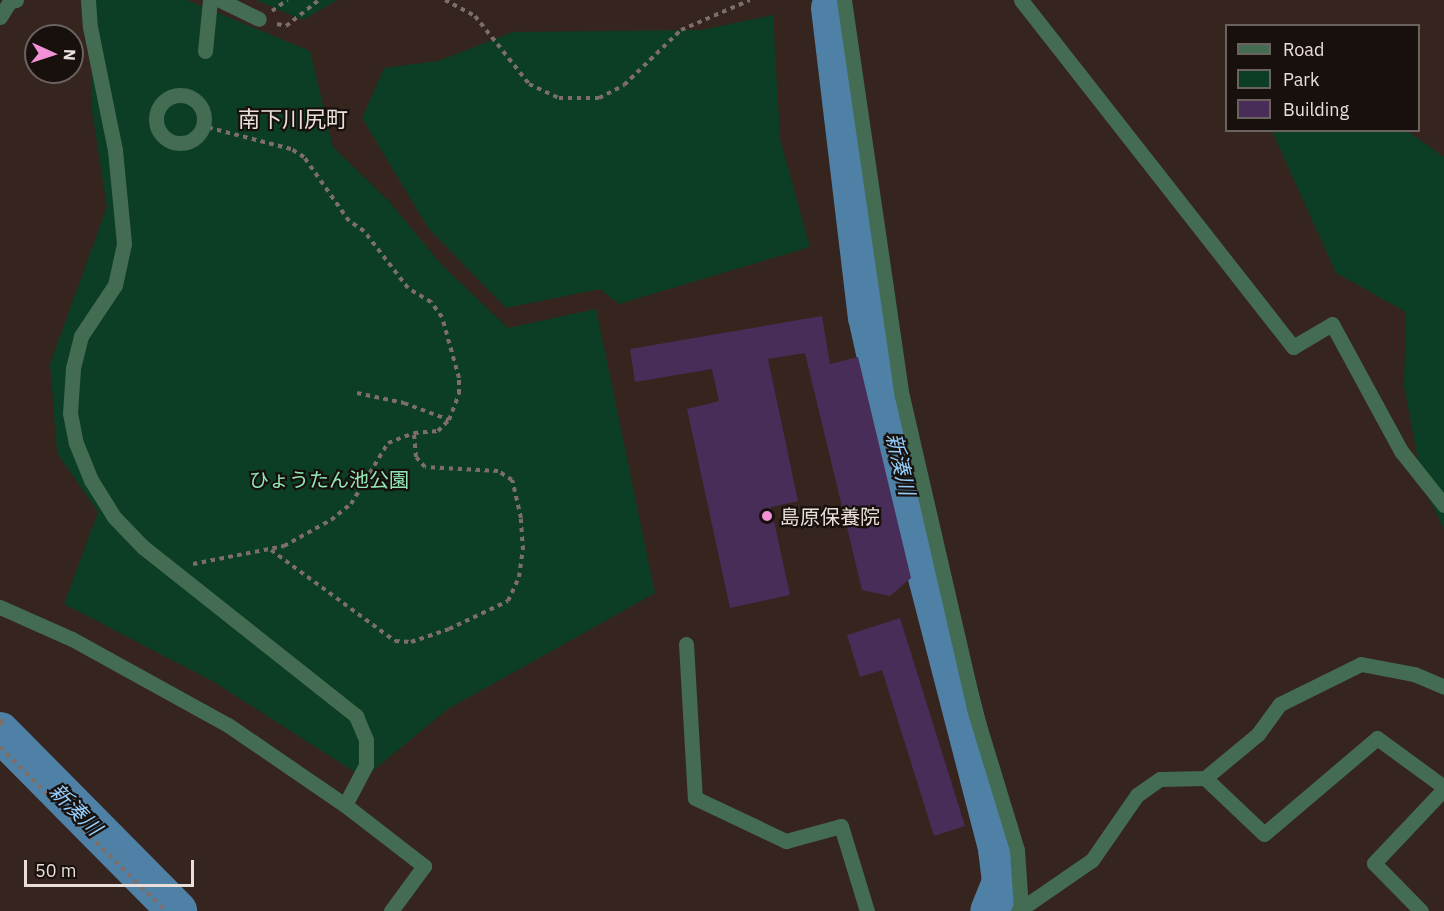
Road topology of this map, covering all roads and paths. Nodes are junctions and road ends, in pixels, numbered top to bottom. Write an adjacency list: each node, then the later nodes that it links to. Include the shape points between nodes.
1 (16, 0): 10 (street, via 10,1)
2 (88, 0): 19 (street, via 115,150 124,244 115,285 81,336 73,369 70,413 76,443 91,480 114,517)
3 (210, 0): 12 (street)
4 (220, 0): 11 (street)
5 (319, 0): 11 (path, via 286,26)
6 (445, 0): 7 (path, via 475,16 529,84 559,98 599,98 624,85 681,30)
7 (750, 0)
8 (844, 0): 27 (street, via 902,396 974,709 1017,850)
9 (1021, 0): 17 (street, via 1293,347 1332,324 1401,451)
10 (0, 17)
11 (259, 19)
12 (205, 51)
13 (203, 126): 15 (path, via 291,149 304,157 349,221 364,231 408,288 431,302 448,332 459,378 459,394)
14 (357, 393): 15 (path, via 404,403)
15 (449, 420): 16 (path, via 438,431)
16 (414, 433): 18 (path, via 388,443 351,504 311,534); 18 (path, via 416,457 425,467 498,471 512,480 523,550 519,578 508,601 449,629 411,642 395,641)
17 (1444, 505)
18 (270, 550): 19 (path)
19 (170, 568): 26 (street, via 356,716 366,740 367,759)
20 (0, 606): 26 (street, via 146,677 228,725)
21 (686, 644): 30 (street, via 695,798 786,841 841,826)
22 (1444, 687): 24 (street, via 1414,674 1361,664 1280,705 1258,734)
23 (0, 747): 28 (path)
24 (1205, 778): 25 (street, via 1264,834 1377,738); 27 (street, via 1175,777 1148,785 1092,860)
25 (1444, 788): 31 (street, via 1374,863)
26 (345, 805): 29 (street, via 424,866)
27 (1020, 910)
28 (166, 911)
29 (391, 911)
30 (867, 911)
31 (1421, 911)

